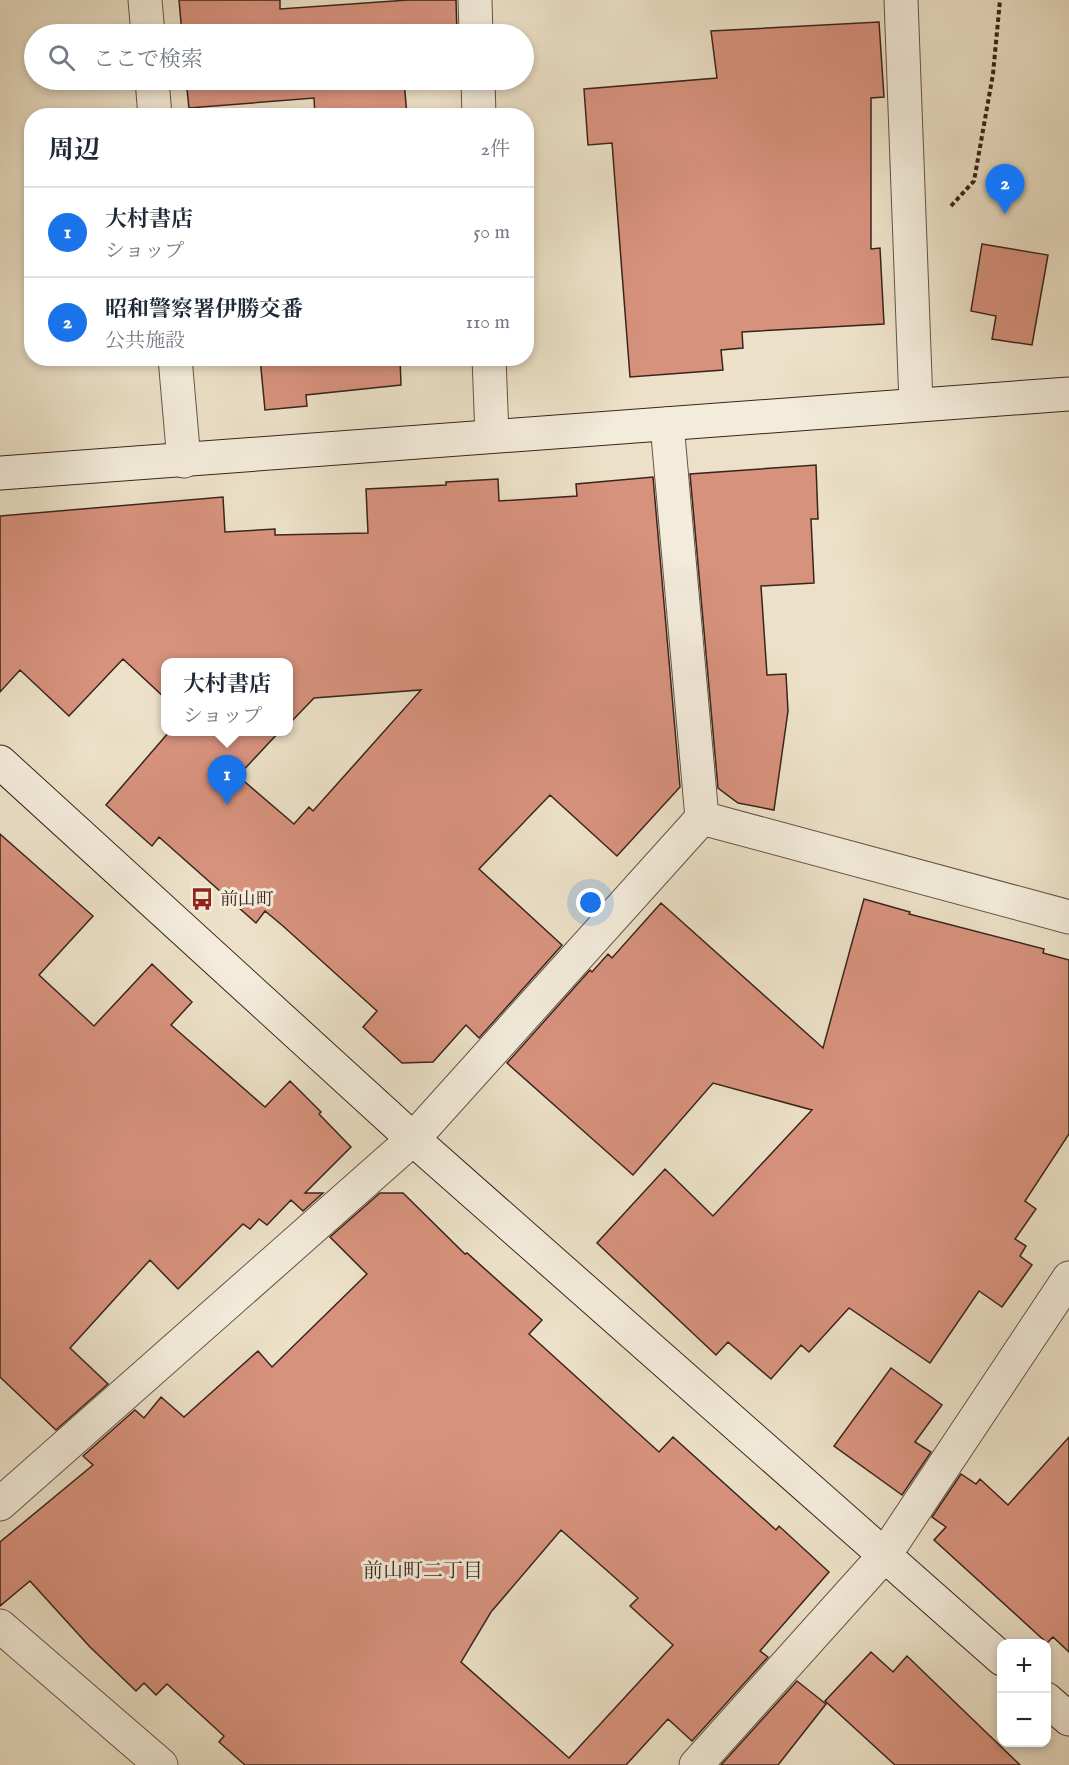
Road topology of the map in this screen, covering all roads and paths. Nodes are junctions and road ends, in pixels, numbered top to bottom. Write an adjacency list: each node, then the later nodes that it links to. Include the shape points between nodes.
1 (145, 0): 5 (street)
2 (475, 0): 6 (street)
3 (901, 0): 11 (street)
4 (1000, 0): 11 (path, via 993,74 974,181)
5 (147, 24)
6 (476, 24)
7 (153, 90): 9 (street)
8 (478, 90): 10 (street)
9 (154, 108)
10 (479, 108)
11 (911, 252): 15 (street)
12 (176, 366): 18 (street)
13 (489, 366): 17 (street)
14 (1069, 394): 15 (street)
15 (916, 404): 16 (street)
16 (667, 424): 17 (street); 21 (street)
17 (492, 436): 18 (street)
18 (184, 460): 19 (street)
19 (0, 473)
20 (0, 762): 23 (street)
21 (702, 818): 22 (street); 23 (street)
22 (1069, 917)
23 (413, 1139): 25 (street); 26 (street)
24 (1069, 1278): 26 (street)
25 (0, 1504)
26 (884, 1556): 28 (street); 32 (street)
27 (0, 1626): 31 (street)
28 (997, 1655)
29 (1051, 1703): 30 (street)
30 (1069, 1719)
31 (161, 1765)
32 (696, 1765)

